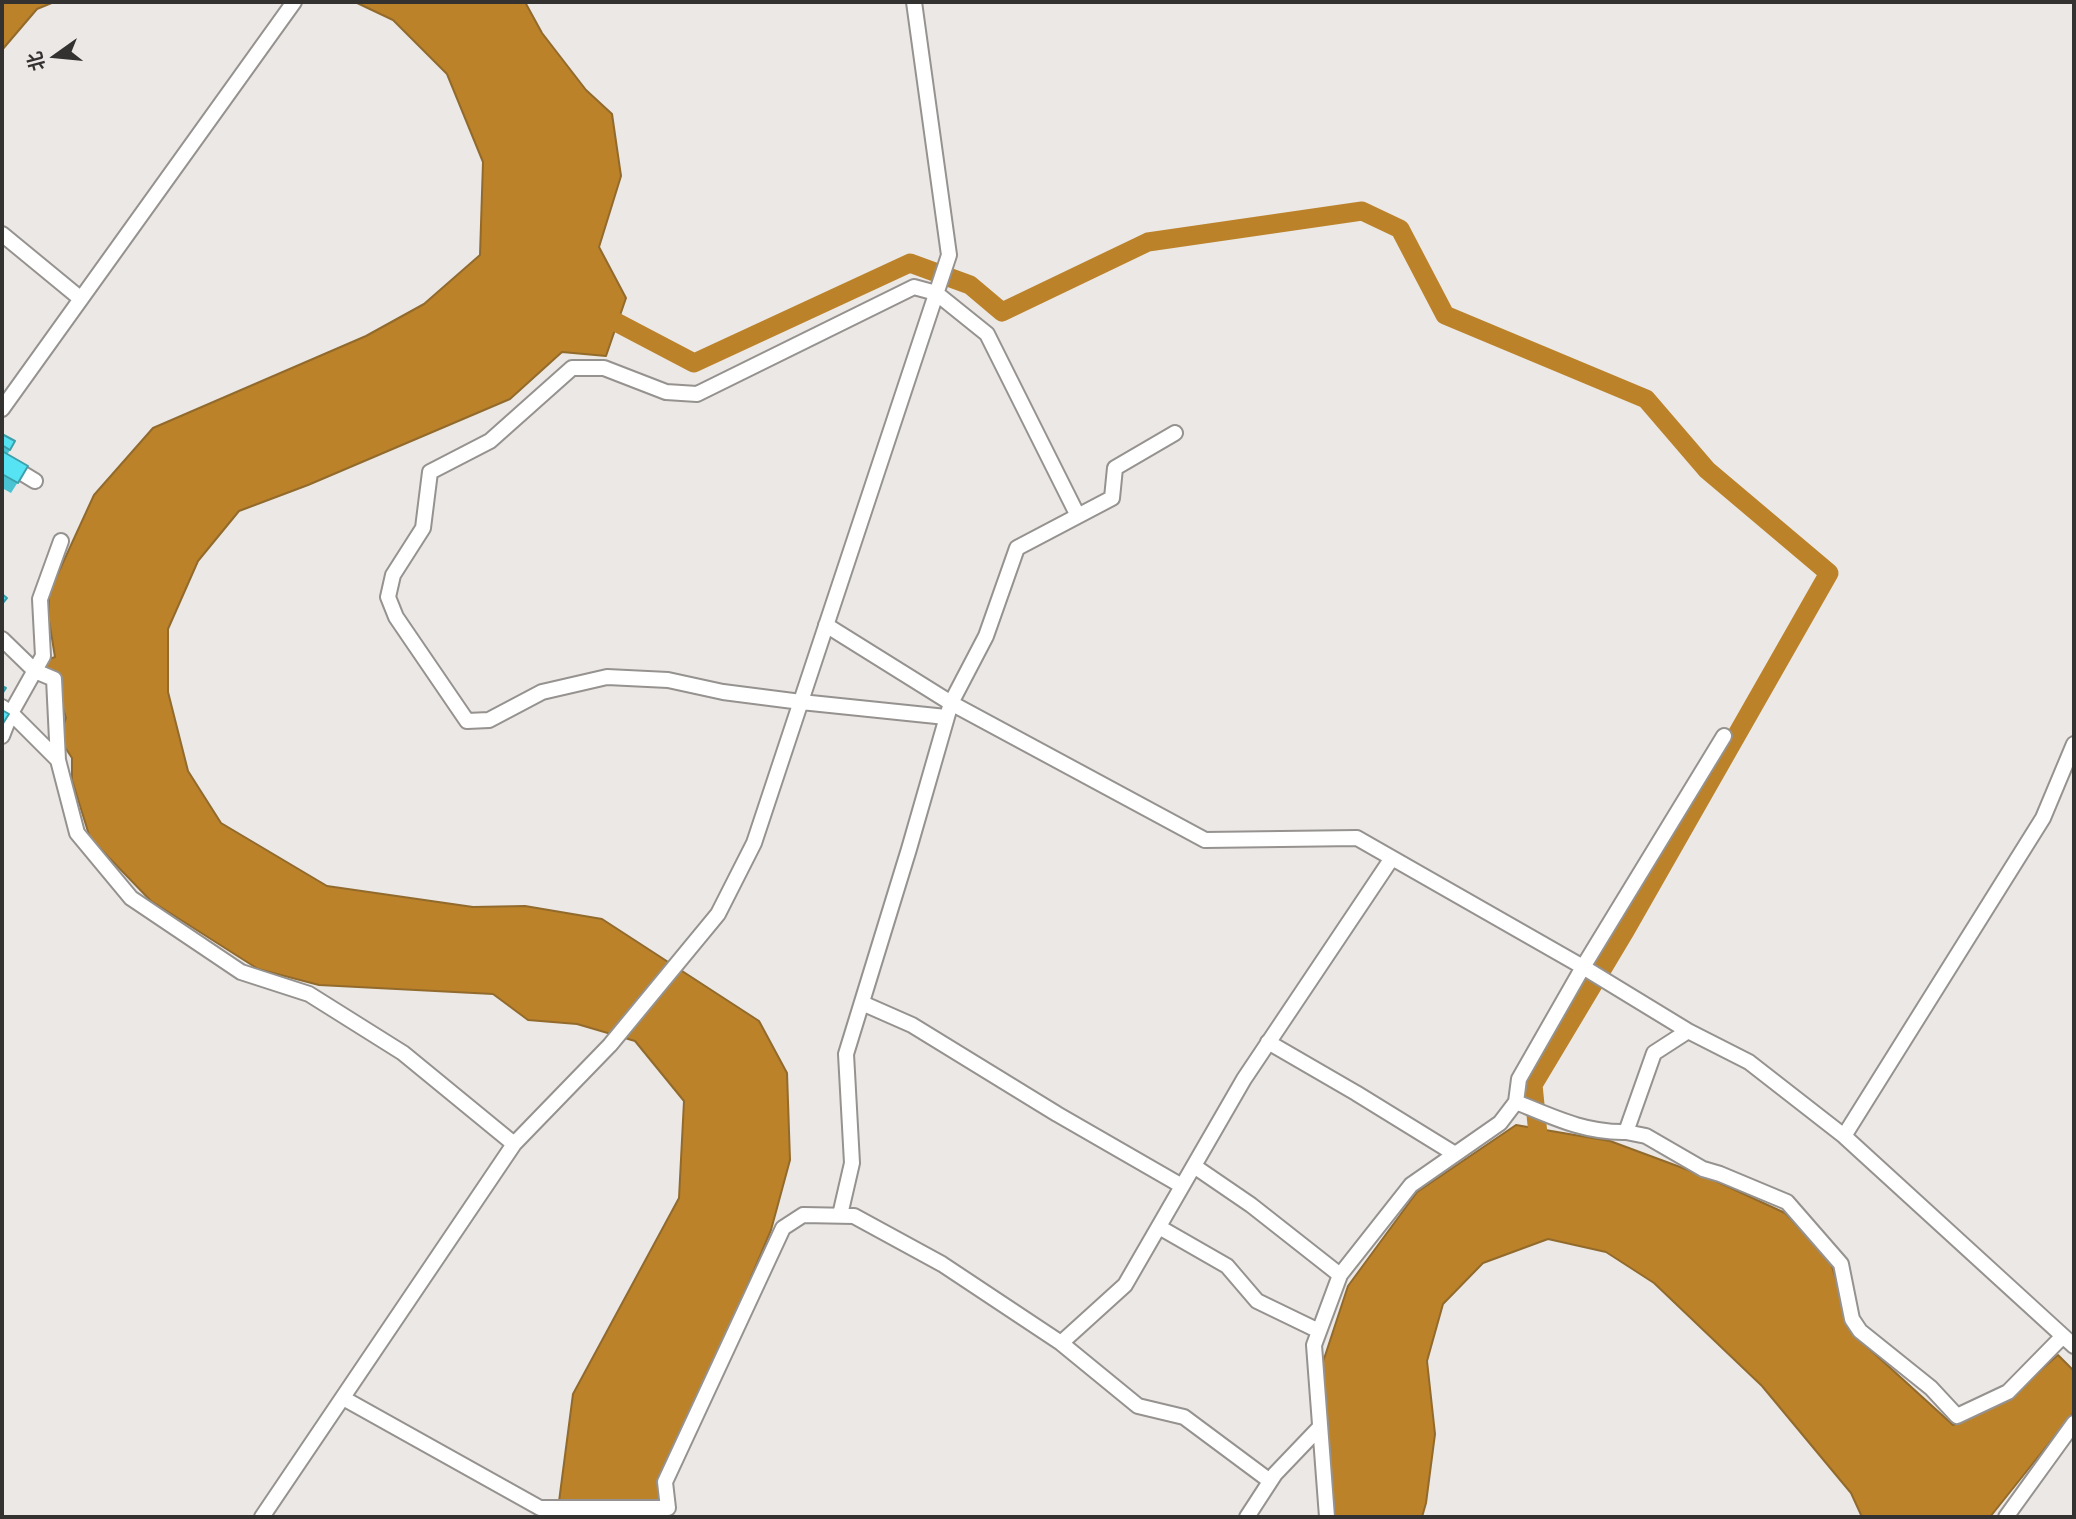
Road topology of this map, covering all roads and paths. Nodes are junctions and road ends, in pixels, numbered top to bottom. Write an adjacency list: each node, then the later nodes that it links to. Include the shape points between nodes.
1 (295, 2): 5 (street)
2 (914, 2): 4 (street, via 949,255)
3 (2, 234): 5 (street)
4 (936, 293): 10 (street, via 987,334); 12 (street); 15 (street, via 914,287 696,394 666,392 604,368 572,368 490,441 430,472 423,528 393,575 388,597 396,617 467,722 489,720 542,692 607,677 668,680)
5 (81, 299): 6 (street)
6 (2, 409)
7 (1175, 433): 10 (street, via 1115,468 1112,498)
8 (2, 461): 9 (street)
9 (35, 481)
10 (1078, 516): 17 (street, via 1017,548 986,636)
11 (61, 541): 14 (street, via 40,599 43,656)
12 (826, 625): 15 (street); 17 (street)
13 (2, 639): 14 (street)
14 (34, 671): 16 (street); 21 (street, via 54,679)
15 (801, 702): 17 (street); 30 (street, via 754,843 718,914 610,1045)
16 (7, 710): 18 (street); 21 (street)
17 (948, 710): 22 (street, via 1205,840 1357,838); 24 (street)
18 (2, 736)
19 (1724, 736): 23 (street)
20 (2074, 744): 29 (street, via 2043,818)
21 (58, 760): 30 (street, via 77,833 131,898 241,972 309,994 391,1046)
22 (1392, 858): 23 (street); 26 (street)
23 (1583, 967): 25 (street); 27 (street, via 1519,1079)
24 (862, 1003): 33 (street, via 912,1025); 34 (street, via 846,1054 852,1163)
25 (1688, 1031): 28 (street, via 1654,1054); 29 (street, via 1749,1062)
26 (1268, 1042): 31 (street); 32 (street)
27 (1516, 1102): 28 (street, via 1577,1126 1605,1133); 31 (street, via 1500,1123)
28 (1626, 1132): 38 (street, via 1646,1136 1703,1170 1787,1202 1841,1264 1852,1319 1860,1331 1931,1388 1957,1416 2008,1392)
29 (1844, 1136): 38 (street)
30 (514, 1144): 40 (street)
31 (1455, 1154): 36 (street, via 1411,1185)
32 (1194, 1167): 33 (street); 36 (street)
33 (1182, 1186): 35 (street)
34 (840, 1215): 39 (street, via 854,1216 942,1264); 44 (street, via 803,1215 783,1228 665,1482 668,1508)
35 (1159, 1227): 37 (street, via 1227,1266 1257,1301); 39 (street, via 1125,1285)
36 (1340, 1275): 37 (street)
37 (1319, 1331): 42 (street, via 1314,1345)
38 (2070, 1342)
39 (1061, 1343): 43 (street, via 1138,1406 1184,1417)
40 (343, 1398): 44 (street); 45 (street)
41 (2074, 1423): 48 (street)
42 (1319, 1428): 43 (street); 47 (street)
43 (1270, 1481): 46 (street)
44 (545, 1511)
45 (262, 1517)
46 (1247, 1517)
47 (1327, 1517)
48 (2006, 1517)

